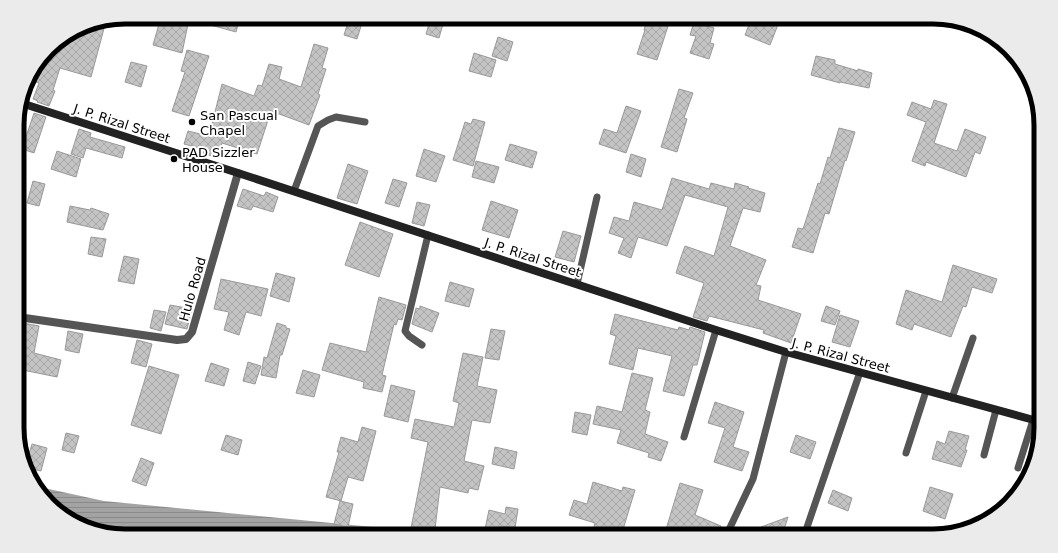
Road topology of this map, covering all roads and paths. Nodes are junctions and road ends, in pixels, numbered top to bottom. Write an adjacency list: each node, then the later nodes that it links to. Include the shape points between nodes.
1 (26, 106): 3 (main road, J. P. Rizal Street)
2 (365, 122): 4 (lane, via 336,117 318,126)
3 (238, 173): 4 (main road, J. P. Rizal Street); 8 (street, Hulo Road, via 192,332 186,339 177,340)
4 (294, 191): 6 (main road, J. P. Rizal Street)
5 (597, 197): 7 (lane)
6 (428, 235): 7 (main road, J. P. Rizal Street); 11 (lane, via 405,331)
7 (577, 284): 9 (main road, J. P. Rizal Street)
8 (24, 318)
9 (716, 330): 12 (main road, J. P. Rizal Street); 19 (lane)
10 (973, 338): 15 (lane)
11 (422, 345)
12 (786, 352): 13 (main road, J. P. Rizal Street); 23 (lane, via 753,479)
13 (860, 372): 14 (main road, J. P. Rizal Street); 24 (lane)
14 (926, 391): 15 (main road, J. P. Rizal Street); 20 (lane)
15 (952, 398): 16 (main road, J. P. Rizal Street)
16 (996, 410): 17 (main road, J. P. Rizal Street); 21 (lane)
17 (1034, 420)
18 (1034, 429): 22 (lane)
19 (684, 437)
20 (906, 453)
21 (984, 455)
22 (1018, 468)
23 (729, 529)
24 (806, 529)

